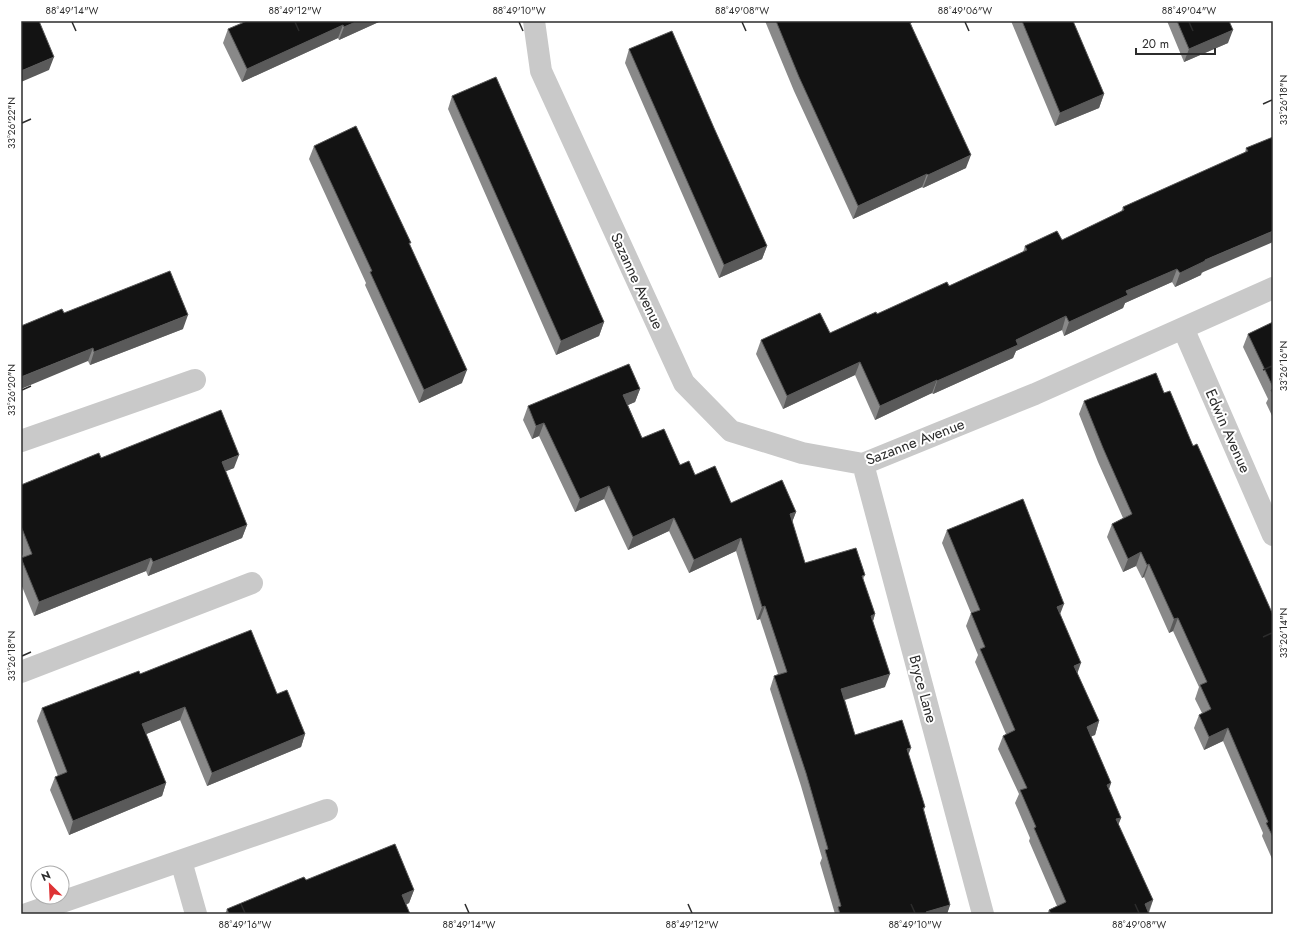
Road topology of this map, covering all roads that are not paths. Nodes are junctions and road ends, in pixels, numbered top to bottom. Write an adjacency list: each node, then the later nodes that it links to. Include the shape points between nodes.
1 (534, 21): 6 (street, Sazanne Avenue, via 541,71 684,383 731,431 802,453)
2 (1273, 288): 3 (street, Sazanne Avenue)
3 (1183, 328): 6 (street, Sazanne Avenue, via 1035,394); 7 (street, Edwin Avenue)
4 (195, 380): 5 (street)
5 (21, 441)
6 (863, 464): 14 (street, Bryce Lane)
7 (1273, 535)
8 (252, 583): 9 (street)
9 (21, 672)
10 (327, 810): 11 (street)
11 (181, 861): 12 (street); 13 (street)
12 (27, 914)
13 (196, 914)
14 (983, 914)

